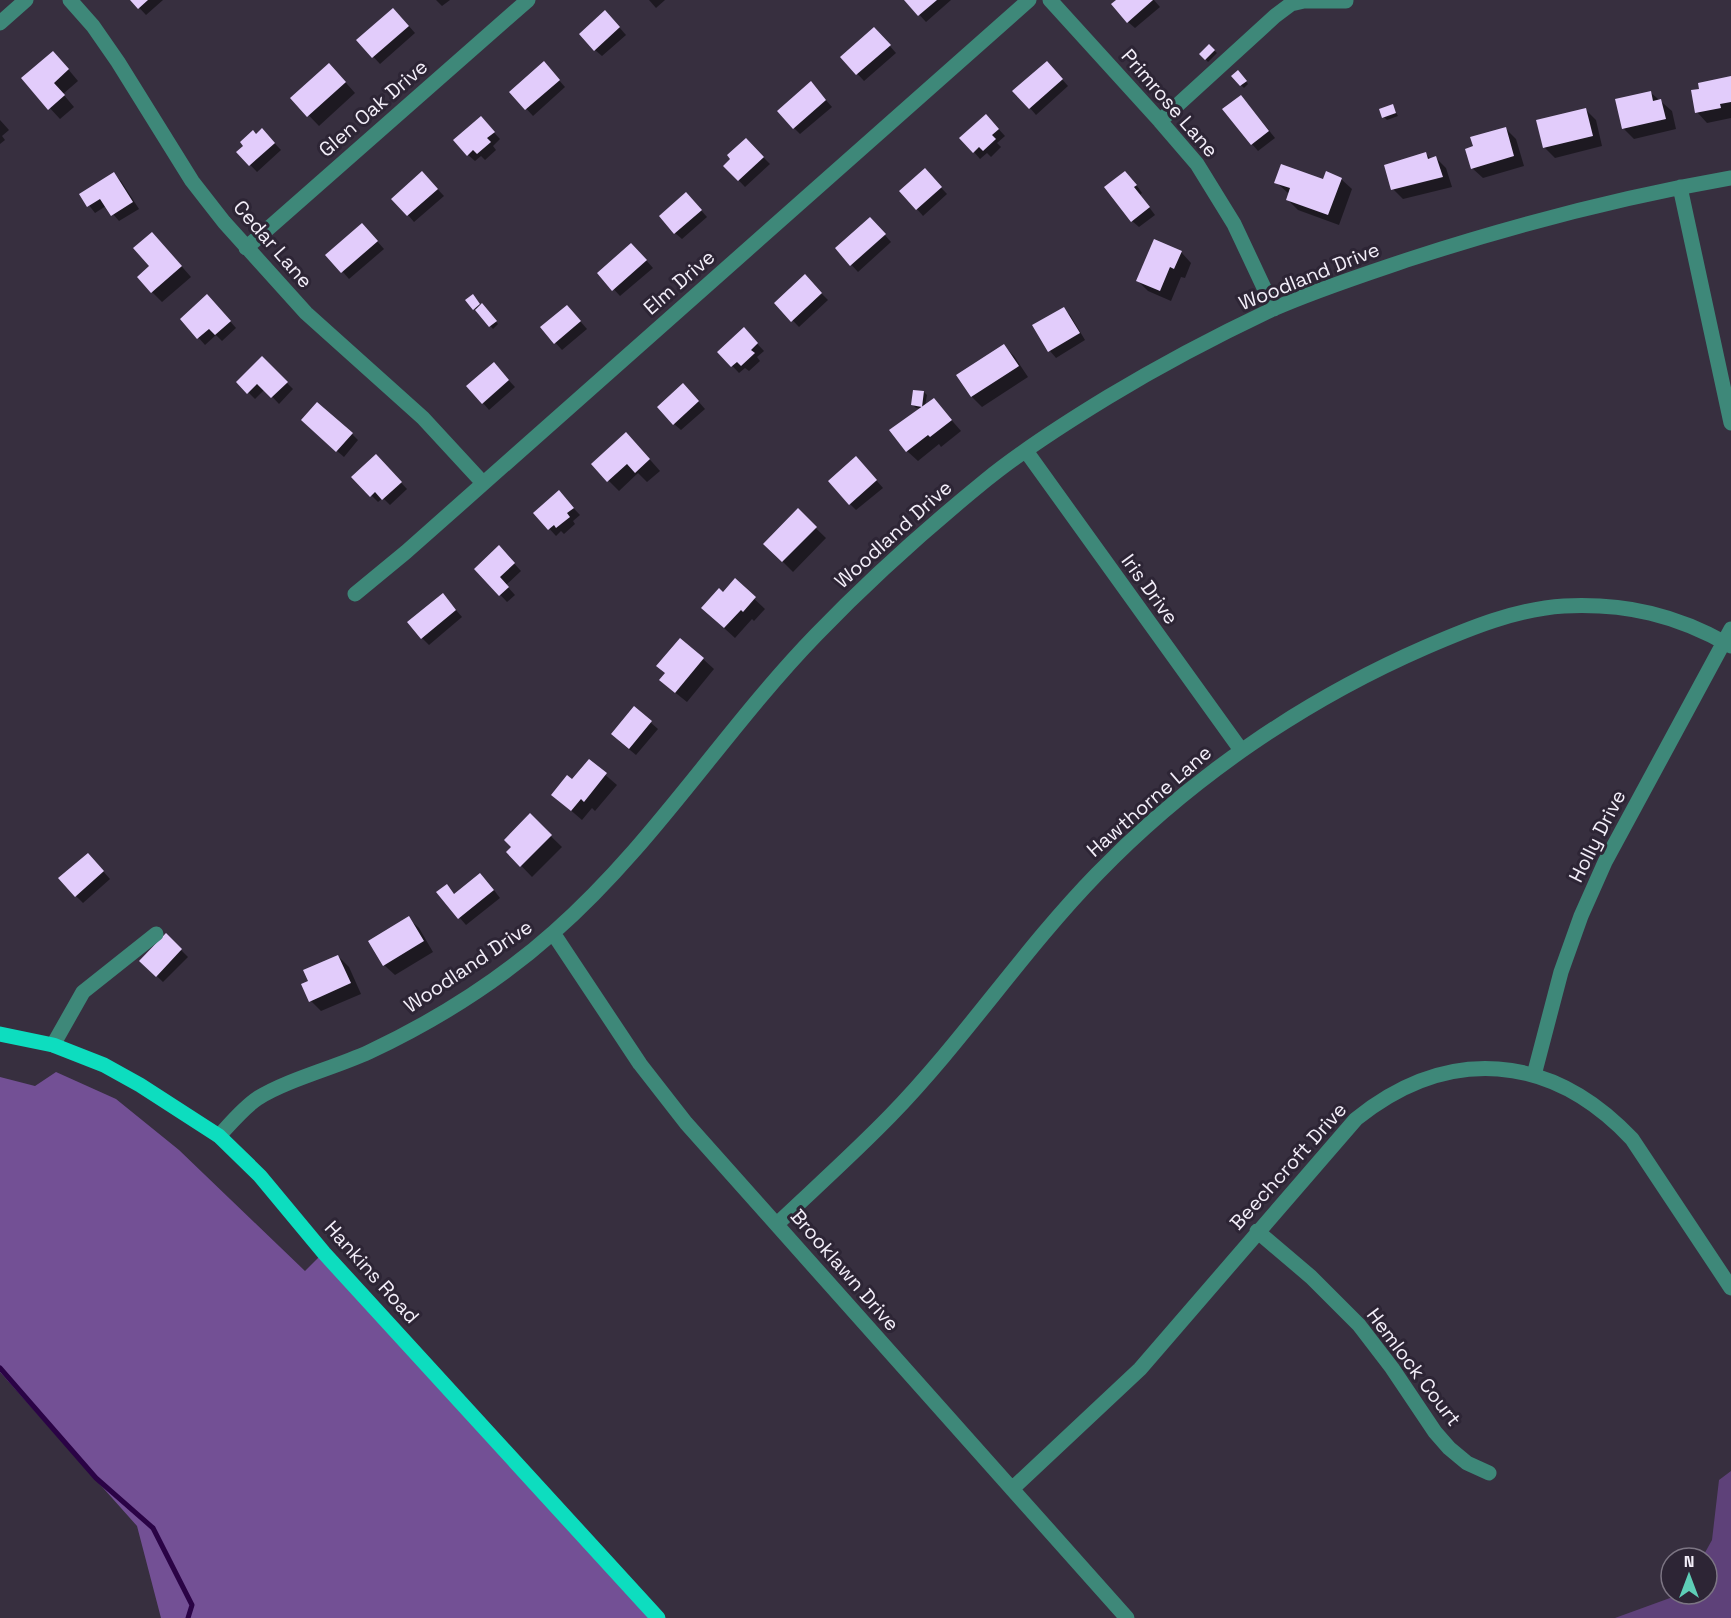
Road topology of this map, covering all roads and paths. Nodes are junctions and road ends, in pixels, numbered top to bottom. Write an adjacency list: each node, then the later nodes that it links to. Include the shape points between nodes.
1 (26, 0): 7 (street)
2 (70, 0): 11 (street, Cedar Lane, via 118,62 192,181)
3 (528, 0): 11 (street, Glen Oak Drive)
4 (1029, 0): 15 (street, Elm Drive)
5 (1050, 0): 8 (street, Primrose Lane)
6 (1346, 1): 8 (street, via 1291,4)
7 (0, 23)
8 (1160, 121): 12 (street, Primrose Lane, via 1197,164 1234,224)
9 (1731, 178): 10 (street, Woodland Drive)
10 (1680, 187): 12 (street, Woodland Drive, via 1514,227 1353,278); 13 (street)
11 (246, 248): 15 (street, Cedar Lane, via 306,314 423,418)
12 (1274, 309): 14 (street, Woodland Drive, via 1132,383)
13 (1731, 423)
14 (1026, 451): 18 (street, Iris Drive); 19 (street, Woodland Drive, via 903,551 834,617 790,663 629,857)
15 (483, 483): 16 (street, Elm Drive)
16 (355, 594)
17 (1729, 639): 18 (street, Hawthorne Lane, via 1669,617 1610,606 1562,606 1520,614 1470,629 1387,664); 23 (street, Holly Drive, via 1605,862 1561,972)
18 (1241, 750): 25 (street, Hawthorne Lane, via 1185,792 1097,874 897,1108)
19 (553, 933): 24 (street, Woodland Drive, via 494,978 414,1029 254,1101); 25 (street, Brooklawn Drive, via 666,1098)
20 (156, 934): 22 (street, via 82,992)
21 (0, 1034): 22 (main road, Hankins Road)
22 (53, 1045): 24 (main road, Hankins Road, via 104,1065)
23 (1534, 1075): 26 (street, Beechcroft Drive, via 1494,1069 1452,1071 1399,1089 1356,1119); 27 (street, Beechcroft Drive, via 1594,1103 1632,1139)
24 (219, 1136): 30 (main road, Hankins Road, via 260,1176 324,1253)
25 (777, 1224): 29 (street, Brooklawn Drive)
26 (1257, 1231): 28 (street, Hemlock Court, via 1359,1325 1449,1449); 29 (street, Beechcroft Drive, via 1140,1369)
27 (1731, 1288)
28 (1489, 1473)
29 (1012, 1489): 31 (street, Brooklawn Drive)
30 (657, 1618)
31 (1127, 1618)

